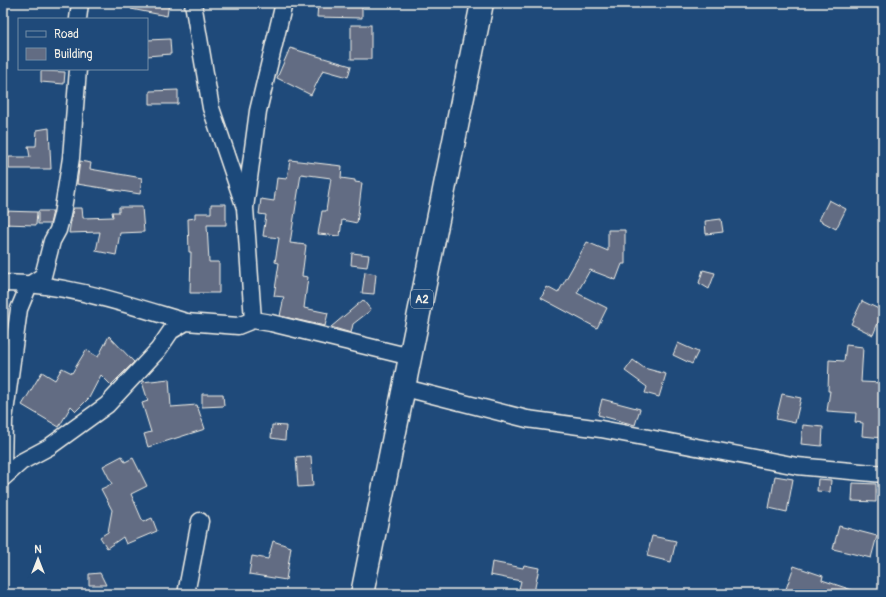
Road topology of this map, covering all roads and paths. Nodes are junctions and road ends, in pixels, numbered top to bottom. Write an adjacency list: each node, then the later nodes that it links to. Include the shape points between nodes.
1 (80, 3): 5 (street)
2 (193, 3): 7 (street, via 211,108)
3 (284, 3): 7 (street, via 258,111)
4 (482, 3): 12 (highway, A2)
5 (78, 18)
6 (78, 70): 9 (street, via 71,158 62,215 43,276)
7 (245, 208): 10 (street)
8 (3, 283): 9 (street)
9 (28, 285): 11 (street, via 62,287); 14 (street, via 19,309 4,420)
10 (253, 320): 11 (street, via 238,326); 12 (street, via 301,329)
11 (186, 322): 16 (street, via 171,331 158,350 107,405 49,447 21,462)
12 (411, 357): 13 (highway, A2)
13 (405, 388): 15 (street, via 527,419 593,428 797,466); 19 (highway, A2)
14 (3, 467)
15 (883, 474)
16 (3, 478)
17 (200, 521): 18 (street)
18 (186, 594)
19 (362, 594)

